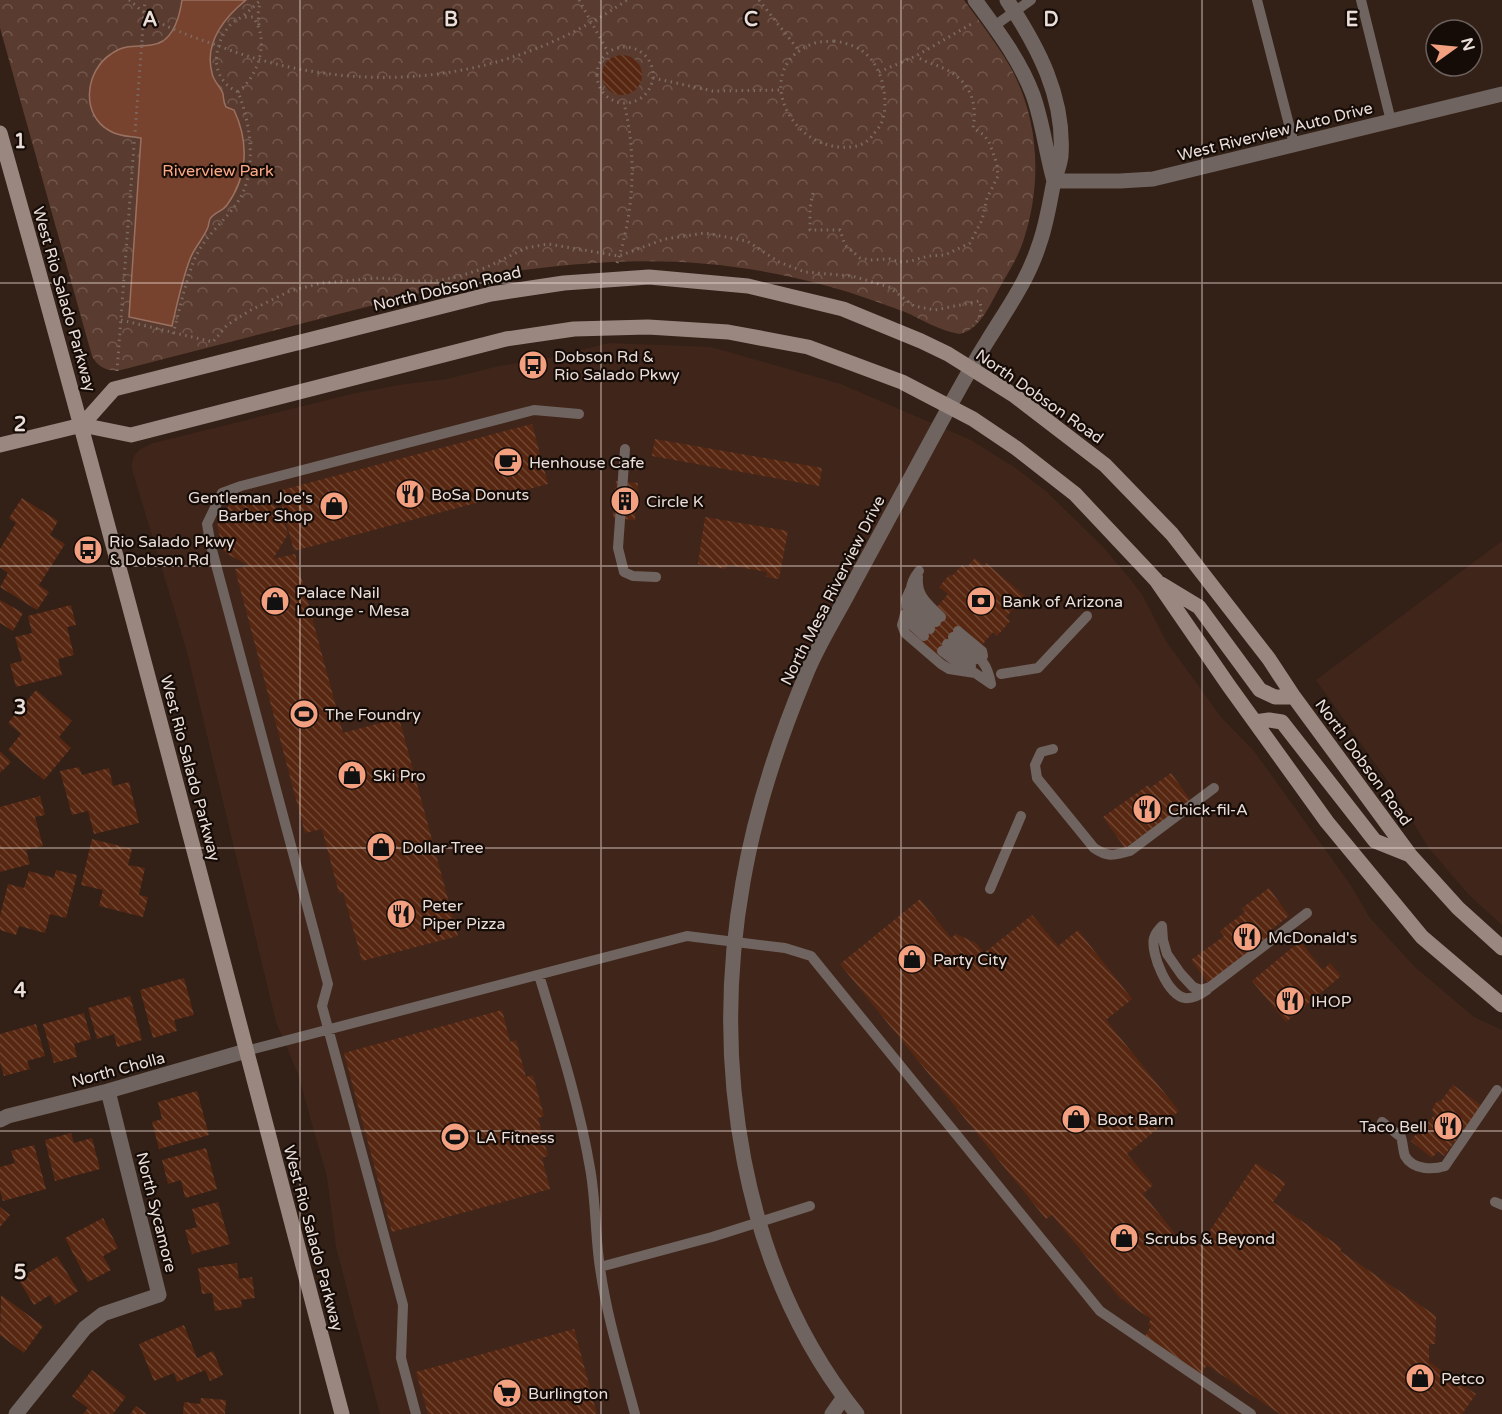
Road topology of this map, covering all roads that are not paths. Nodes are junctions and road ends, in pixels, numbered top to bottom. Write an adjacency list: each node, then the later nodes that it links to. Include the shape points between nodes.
1 (975, 0): 6 (street)
2 (1031, 0): 5 (lane)
3 (1257, 0): 10 (lane)
4 (1361, 0): 8 (lane)
5 (1011, 6): 6 (lane); 11 (street, North Mesa Riverview Drive, via 1043,60 1055,99 1061,160)
6 (994, 26): 11 (street, via 1015,56 1033,95)
7 (1502, 94): 8 (street, West Riverview Auto Drive)
8 (1391, 121): 10 (street, West Riverview Auto Drive)
9 (0, 133): 15 (main road, West Rio Salado Parkway)
10 (1294, 144): 11 (street, West Riverview Auto Drive, via 1153,179)
11 (1054, 181): 12 (street, North Mesa Riverview Drive, via 1039,247 1028,272)
12 (971, 369): 13 (street, North Mesa Riverview Drive); 15 (main road, North Dobson Road, via 921,341 843,309 748,286 650,277 564,283 491,294 121,387 114,389); 26 (main road, North Dobson Road, via 1015,396 1105,465 1172,534)
13 (950, 406): 15 (main road, via 902,382 807,347 728,332 648,327 574,329 506,339 130,435); 19 (main road, via 1016,448 1075,494); 34 (street, North Mesa Riverview Drive, via 806,672 757,818 742,882)
14 (579, 414): 39 (lane, via 534,410 522,413 241,486 222,493 213,508 207,524 211,546 328,984 322,1006)
15 (82, 425): 16 (main road); 40 (main road, West Rio Salado Parkway)
16 (0, 445)
17 (626, 450): 18 (lane, via 620,564 624,572 633,576)
18 (656, 577)
19 (1156, 580): 26 (main road, via 1199,607 1260,690 1275,697); 27 (main road)
20 (910, 590): 21 (lane); 23 (lane); 23 (lane, via 919,571 917,588)
21 (906, 613): 23 (lane); 25 (lane, via 902,625 905,633 941,664 975,674)
22 (1086, 616): 24 (lane, via 1038,668)
23 (933, 626)
24 (1001, 674)
25 (991, 684): 25 (lane, via 978,669 955,661 950,641 978,656 986,666)
26 (1294, 697): 31 (main road, North Dobson Road)
27 (1255, 722): 31 (main road, via 1282,722 1375,841); 38 (main road, via 1327,822 1422,937)
28 (1053, 749): 29 (lane, via 1041,752 1035,765 1037,778 1103,854 1130,850)
29 (1214, 788)
30 (1021, 816): 32 (lane)
31 (1410, 855): 35 (main road, North Dobson Road, via 1458,908)
32 (990, 890)
33 (1308, 913): 37 (lane)
34 (736, 942): 36 (lane, via 687,936); 46 (street, North Mesa Riverview Drive, via 730,1029 733,1084 748,1180); 55 (lane, via 785,948 811,956 1100,1311)
35 (1502, 948)
36 (539, 975): 39 (lane); 47 (lane, via 590,1167)
37 (1210, 987): 37 (lane, via 1193,987 1181,974 1167,954 1162,926 1154,936 1153,951 1178,996 1199,996)
38 (1502, 1005)
39 (329, 1030): 40 (lane); 51 (lane, via 403,1305 401,1358)
40 (246, 1051): 42 (street, North Cholla); 50 (main road, West Rio Salado Parkway)
41 (1497, 1089): 44 (lane, via 1445,1166 1434,1170 1411,1162 1405,1156 1401,1137)
42 (108, 1091): 43 (street, North Cholla); 49 (street, North Sycamore, via 159,1295 103,1314 85,1328)
43 (0, 1120)
44 (1382, 1122)
45 (810, 1206): 46 (lane)
46 (760, 1222): 47 (lane); 48 (street, North Mesa Riverview Drive, via 792,1308)
47 (600, 1267): 52 (lane, via 607,1312)
48 (844, 1397): 53 (street); 54 (street, North Mesa Riverview Drive)
49 (16, 1414)
50 (342, 1414)
51 (416, 1414)
52 (635, 1414)
53 (832, 1414)
54 (857, 1414)
55 (1251, 1414)

